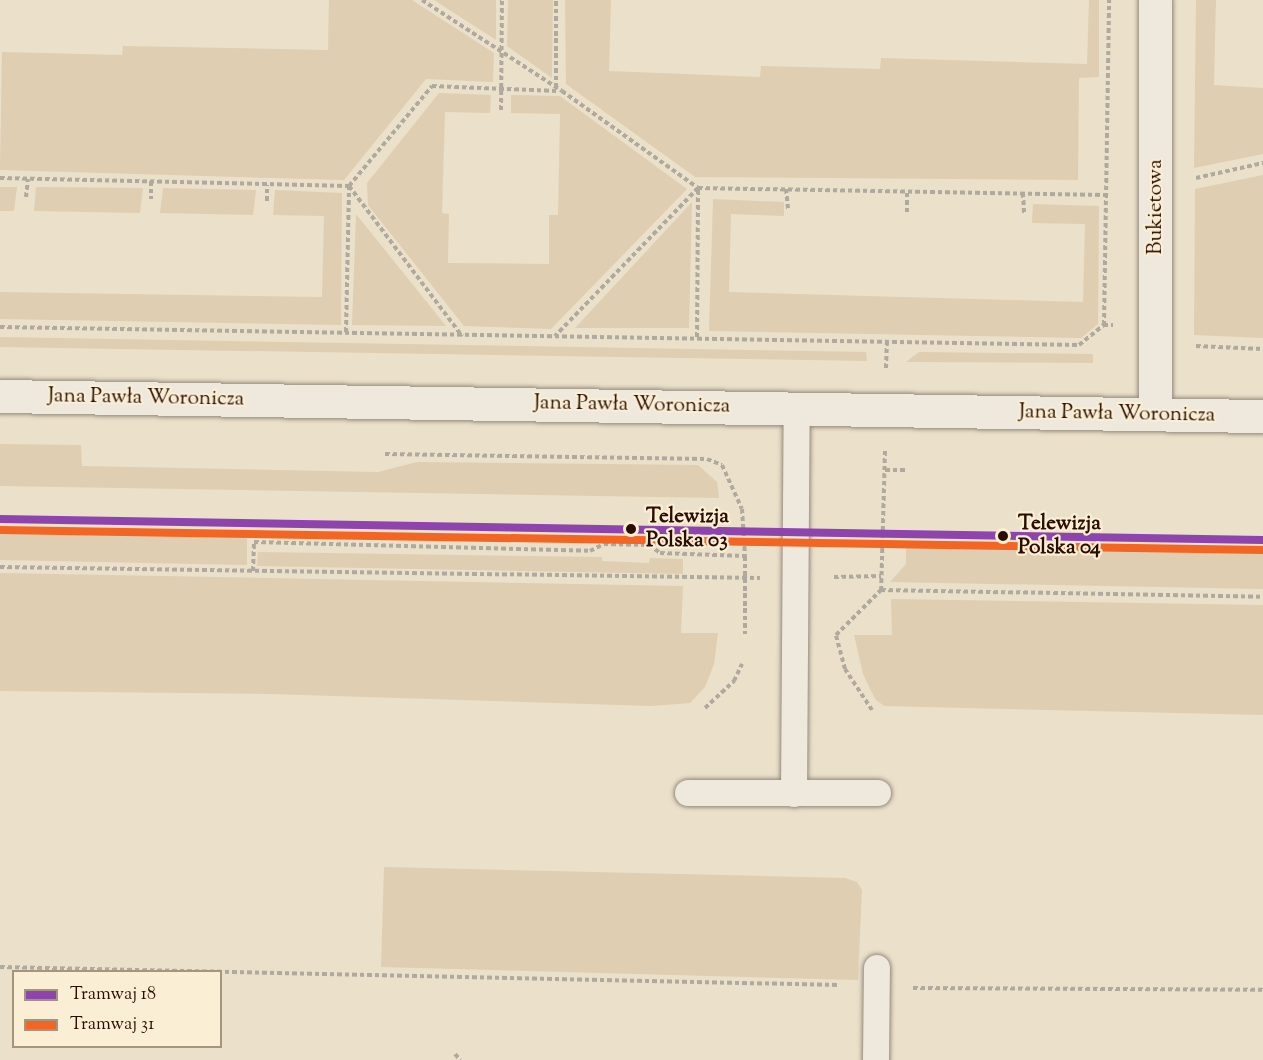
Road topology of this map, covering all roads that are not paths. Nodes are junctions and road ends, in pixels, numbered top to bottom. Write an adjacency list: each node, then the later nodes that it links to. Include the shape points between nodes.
1 (1155, 0): 4 (street, Bukietowa)
2 (0, 396): 3 (street, Jana Pawła Woronicza)
3 (796, 408): 4 (street, Jana Pawła Woronicza); 8 (lane)
4 (1155, 414): 5 (street, Jana Pawła Woronicza)
5 (1263, 416)
6 (688, 793): 8 (lane)
7 (878, 793): 8 (lane)
8 (794, 794)
9 (877, 968): 10 (lane)
10 (876, 1060)

